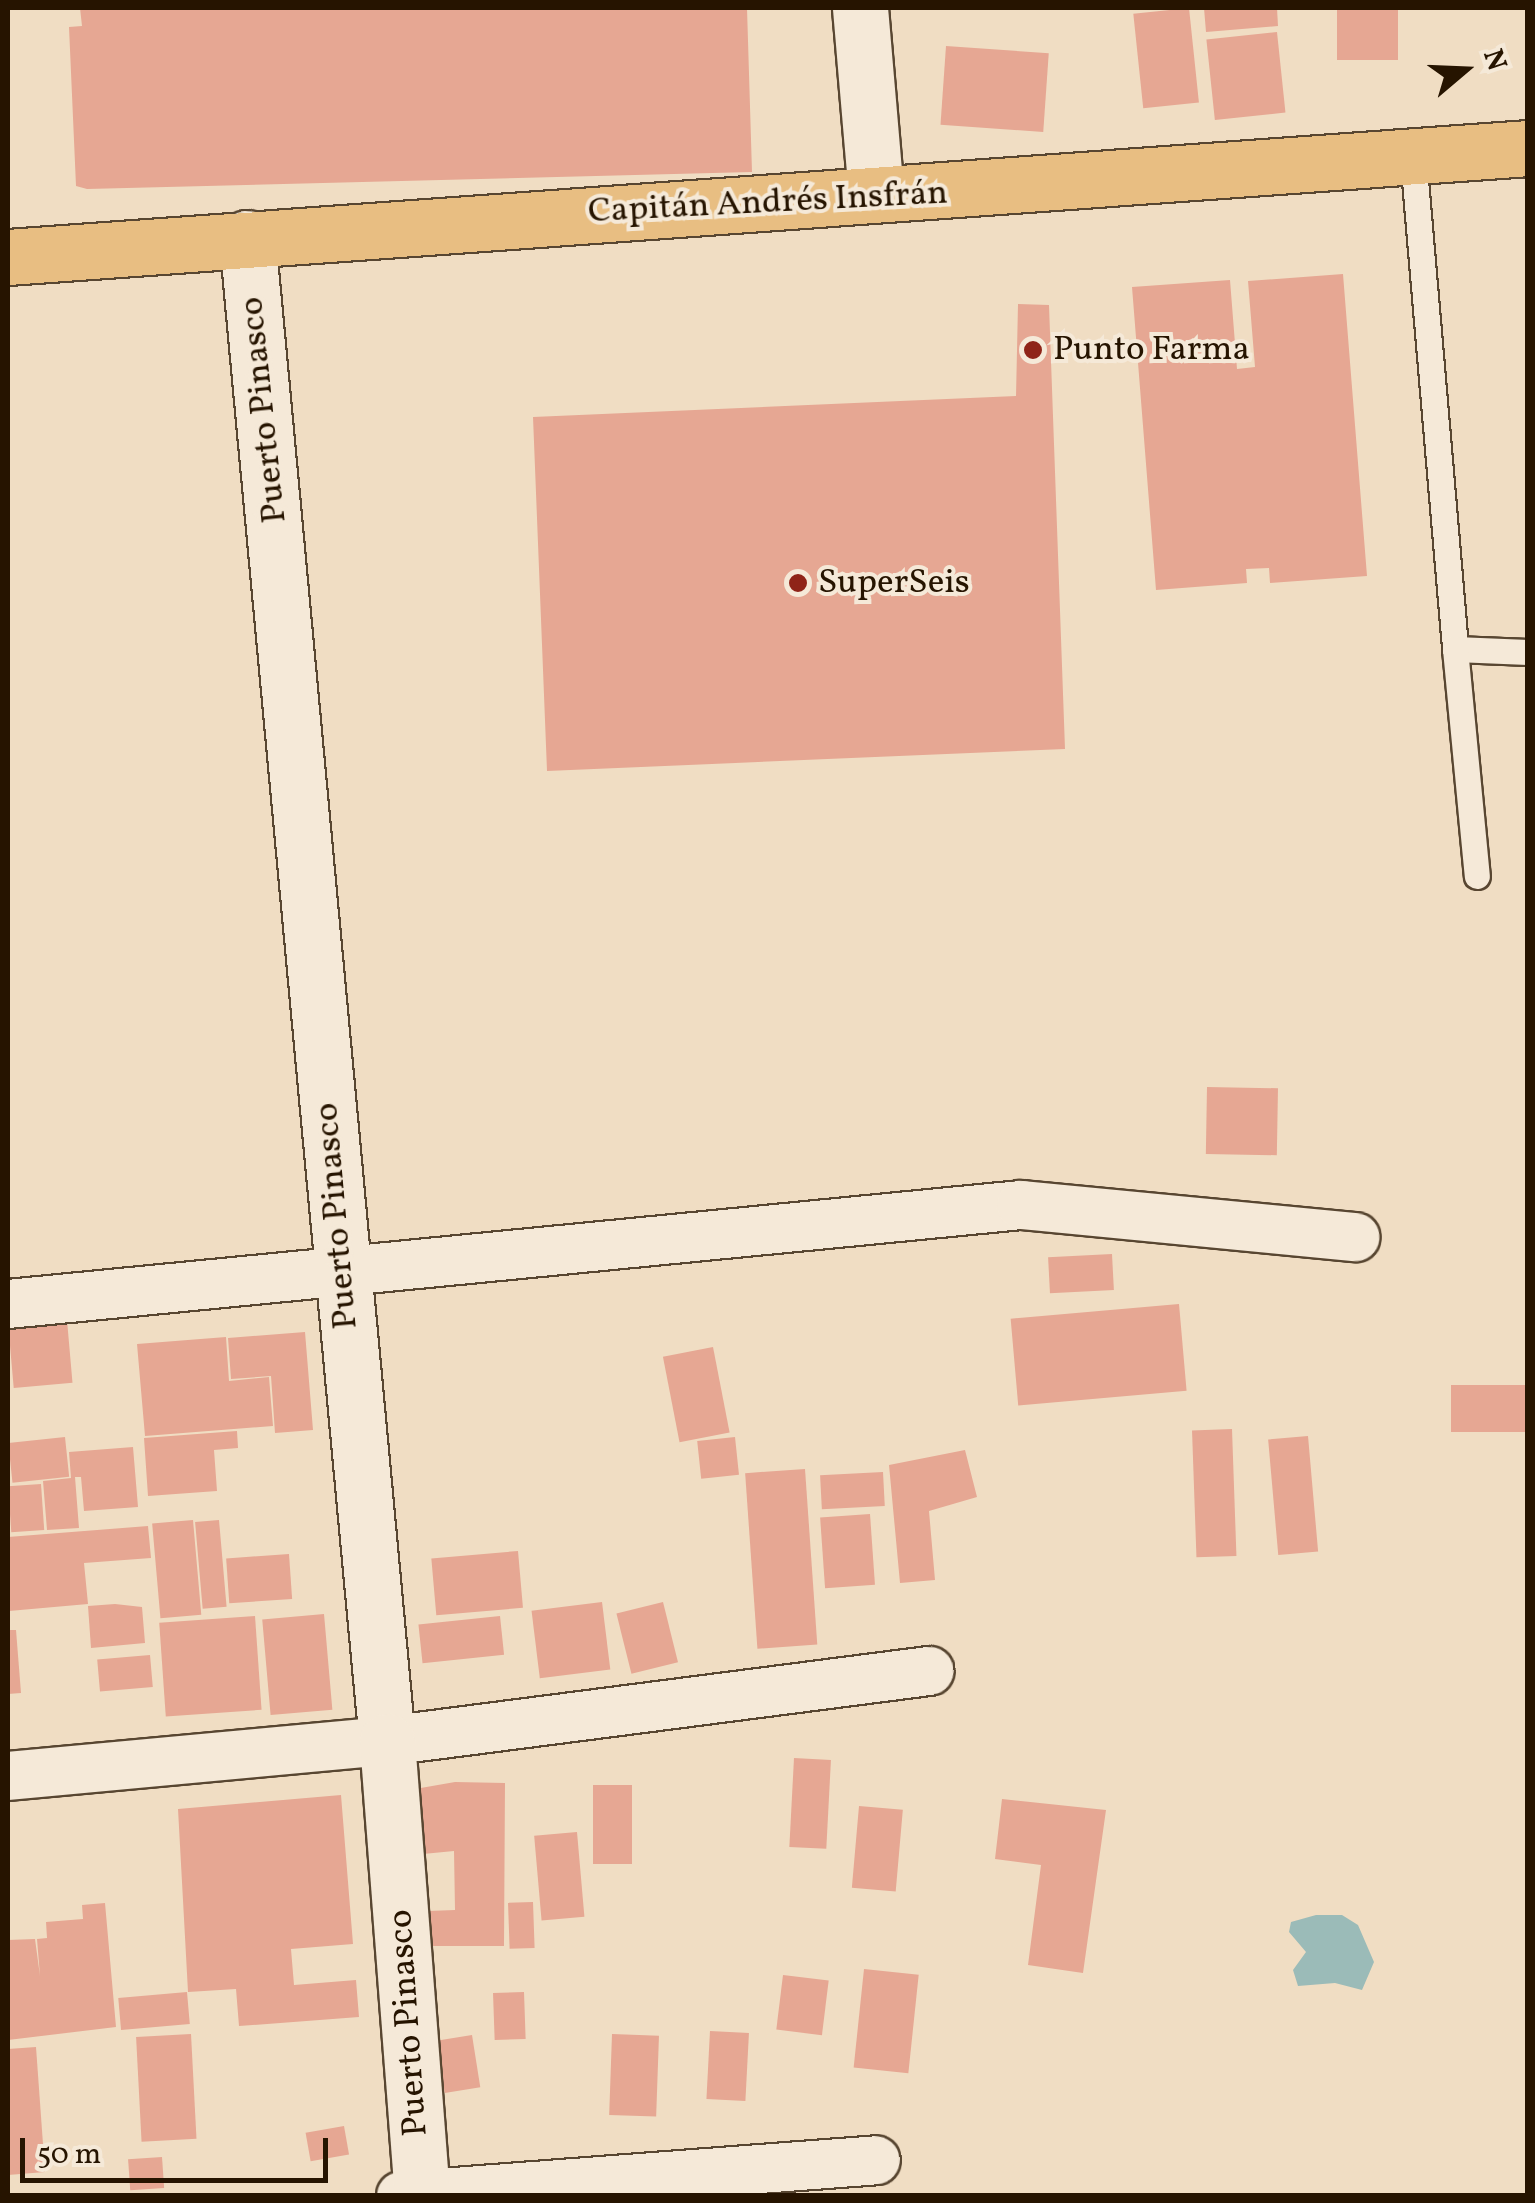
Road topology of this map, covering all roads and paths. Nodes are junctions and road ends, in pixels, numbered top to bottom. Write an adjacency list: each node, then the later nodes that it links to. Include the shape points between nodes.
1 (860, 8): 4 (street)
2 (1528, 148): 3 (main road, Capitán Andrés Insfrán)
3 (1413, 157): 4 (main road, Capitán Andrés Insfrán); 7 (lane)
4 (876, 194): 5 (main road, Capitán Andrés Insfrán)
5 (247, 238): 6 (main road, Capitán Andrés Insfrán); 11 (street, Puerto Pinasco)
6 (8, 256)
7 (1455, 649): 8 (lane); 9 (lane)
8 (1528, 652)
9 (1478, 876)
10 (1355, 1237): 11 (street, via 1021,1205)
11 (342, 1276): 12 (street); 14 (street, Puerto Pinasco)
12 (8, 1304)
13 (929, 1671): 14 (street)
14 (387, 1741): 15 (street); 17 (street, Puerto Pinasco)
15 (8, 1776)
16 (876, 2160): 17 (street)
17 (415, 2195)

